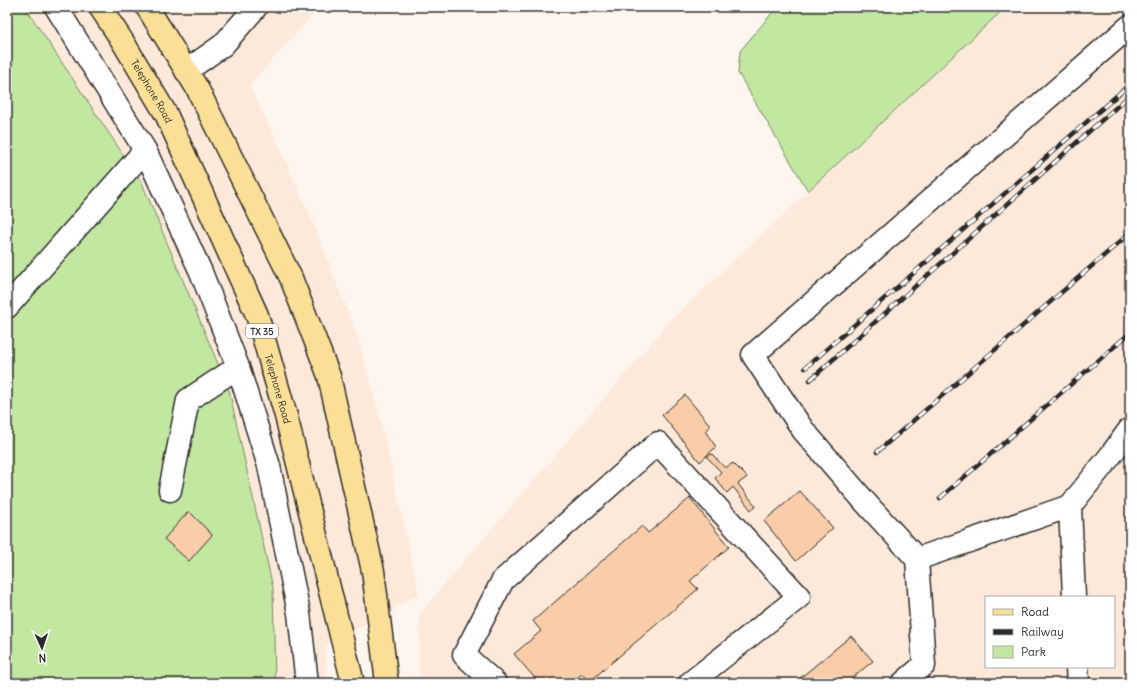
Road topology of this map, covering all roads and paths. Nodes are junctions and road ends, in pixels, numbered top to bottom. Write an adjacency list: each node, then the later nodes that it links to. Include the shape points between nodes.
1 (56, 7): 7 (lane)
2 (100, 7): 18 (main road, Telephone Road / TX 35, via 166,114 257,315 286,416)
3 (147, 7): 6 (main road)
4 (256, 7): 6 (lane, via 223,45)
5 (1130, 26): 13 (lane, via 753,355 803,430)
6 (186, 71): 19 (main road, via 197,88 291,278 329,376 373,570)
7 (145, 150): 8 (lane); 9 (lane, via 202,272)
8 (7, 307)
9 (238, 367): 11 (lane, via 188,400); 17 (lane, via 269,466 299,613)
10 (1130, 429): 12 (lane)
11 (170, 490)
12 (1070, 506): 13 (lane); 14 (lane)
13 (917, 560): 16 (lane)
14 (1074, 596)
15 (1077, 668): 23 (lane)
16 (925, 674): 22 (lane)
17 (307, 683)
18 (353, 683)
19 (387, 683)
20 (495, 683): 21 (lane, via 464,655 504,580 658,443 799,597)
21 (690, 683)
22 (903, 683)
23 (1078, 683)

